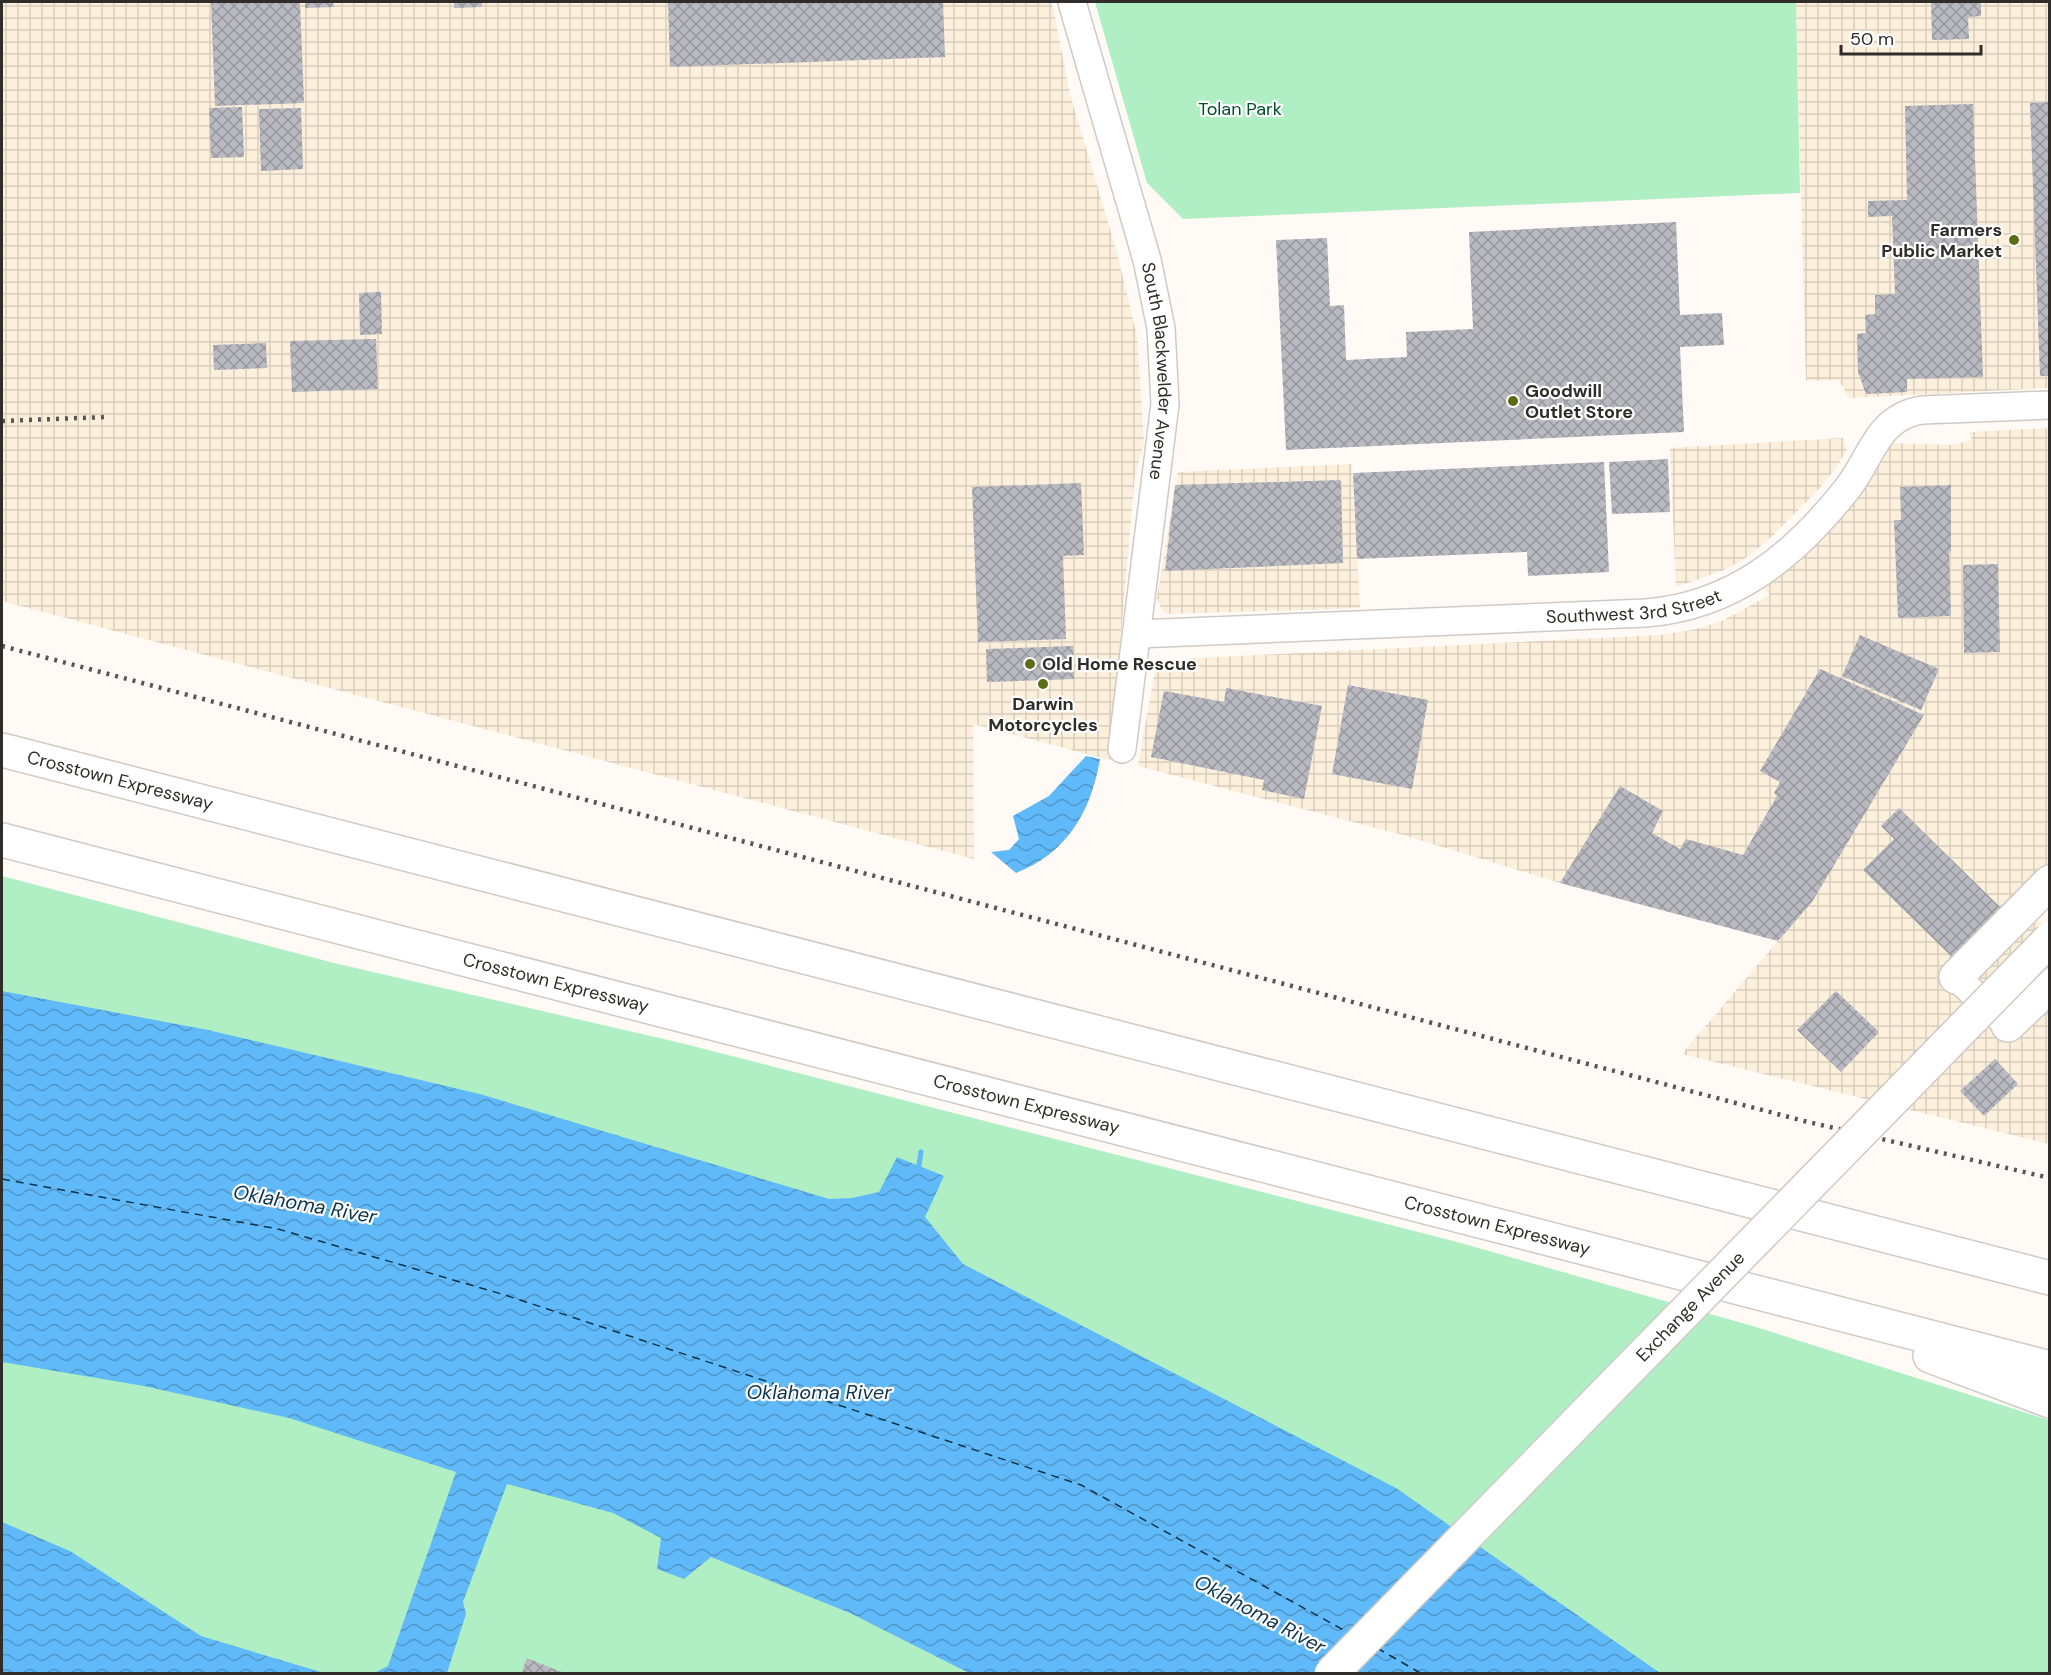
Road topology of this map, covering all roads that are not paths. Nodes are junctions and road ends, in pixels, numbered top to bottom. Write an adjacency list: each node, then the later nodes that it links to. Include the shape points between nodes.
1 (1072, 2): 3 (street, South Blackwelder Avenue, via 1149,271 1164,357 1163,423)
2 (2049, 405): 3 (street, Southwest 3rd Street, via 1922,410 1902,415 1884,429 1846,490 1793,546 1743,586 1690,606 1646,613)
3 (1137, 634): 5 (street, South Blackwelder Avenue)
4 (2, 744): 7 (main road)
5 (1122, 749)
6 (2, 750): 7 (main road, Crosstown Expressway)
7 (34, 759): 14 (main road, Crosstown Expressway)
8 (2, 840): 17 (main road, Crosstown Expressway)
9 (2049, 882): 11 (main road)
10 (2049, 939): 20 (main road, Exchange Avenue, bridge)
11 (1956, 977): 13 (street)
12 (2049, 985): 13 (main road)
13 (2008, 1025)
14 (2011, 1267): 15 (main road); 16 (main road, Crosstown Expressway)
15 (2049, 1268)
16 (2049, 1278)
17 (1754, 1291): 18 (main road, Crosstown Expressway); 19 (main road)
18 (2049, 1368)
19 (2049, 1401)
20 (1331, 1674)

